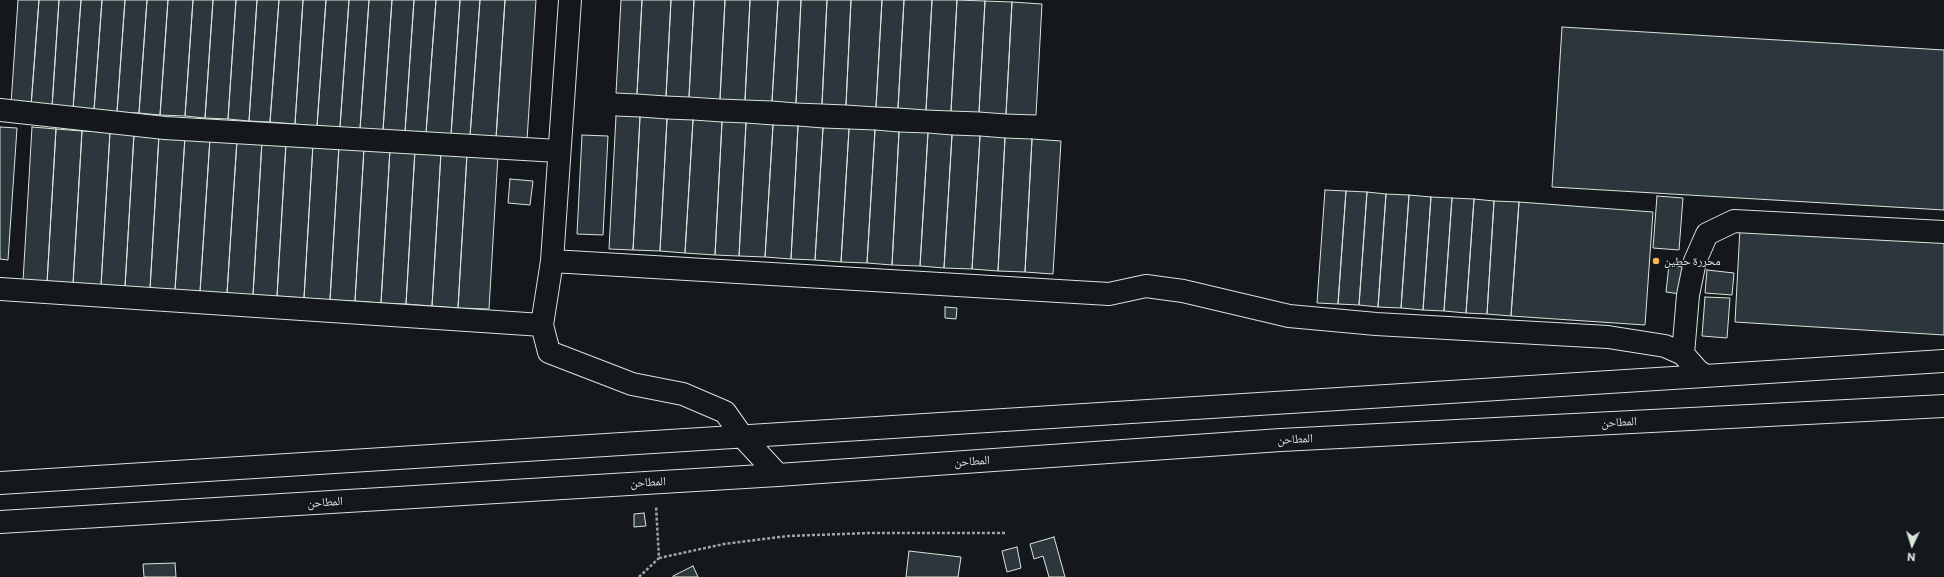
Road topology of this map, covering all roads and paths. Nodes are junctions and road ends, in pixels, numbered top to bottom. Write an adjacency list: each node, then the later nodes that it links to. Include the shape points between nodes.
1 (570, 0): 3 (main road)
2 (0, 110): 3 (main road, via 165,128)
3 (558, 151): 5 (main road)
4 (1944, 232): 8 (main road, via 1734,221 1707,234 1695,261 1688,295)
5 (552, 261): 7 (main road); 8 (main road, via 1109,294 1146,286 1183,291 1289,316 1376,324 1608,337 1665,346)
6 (0, 289): 7 (main road)
7 (542, 325): 12 (main road, via 549,352 632,384 683,394 725,412)
8 (1683, 354): 10 (main road)
9 (1944, 361): 10 (main road)
10 (1706, 376): 12 (main road)
11 (1944, 406): 13 (main road, المطاحن, via 1281,440)
12 (742, 436): 13 (main road); 15 (main road)
13 (778, 475): 14 (main road, المطاحن)
14 (655, 481): 16 (main road, المطاحن); 18 (path)
15 (0, 483)
16 (0, 522)
17 (1006, 533): 18 (path, via 788,536 724,544)
18 (659, 558): 19 (path)
19 (639, 577)

